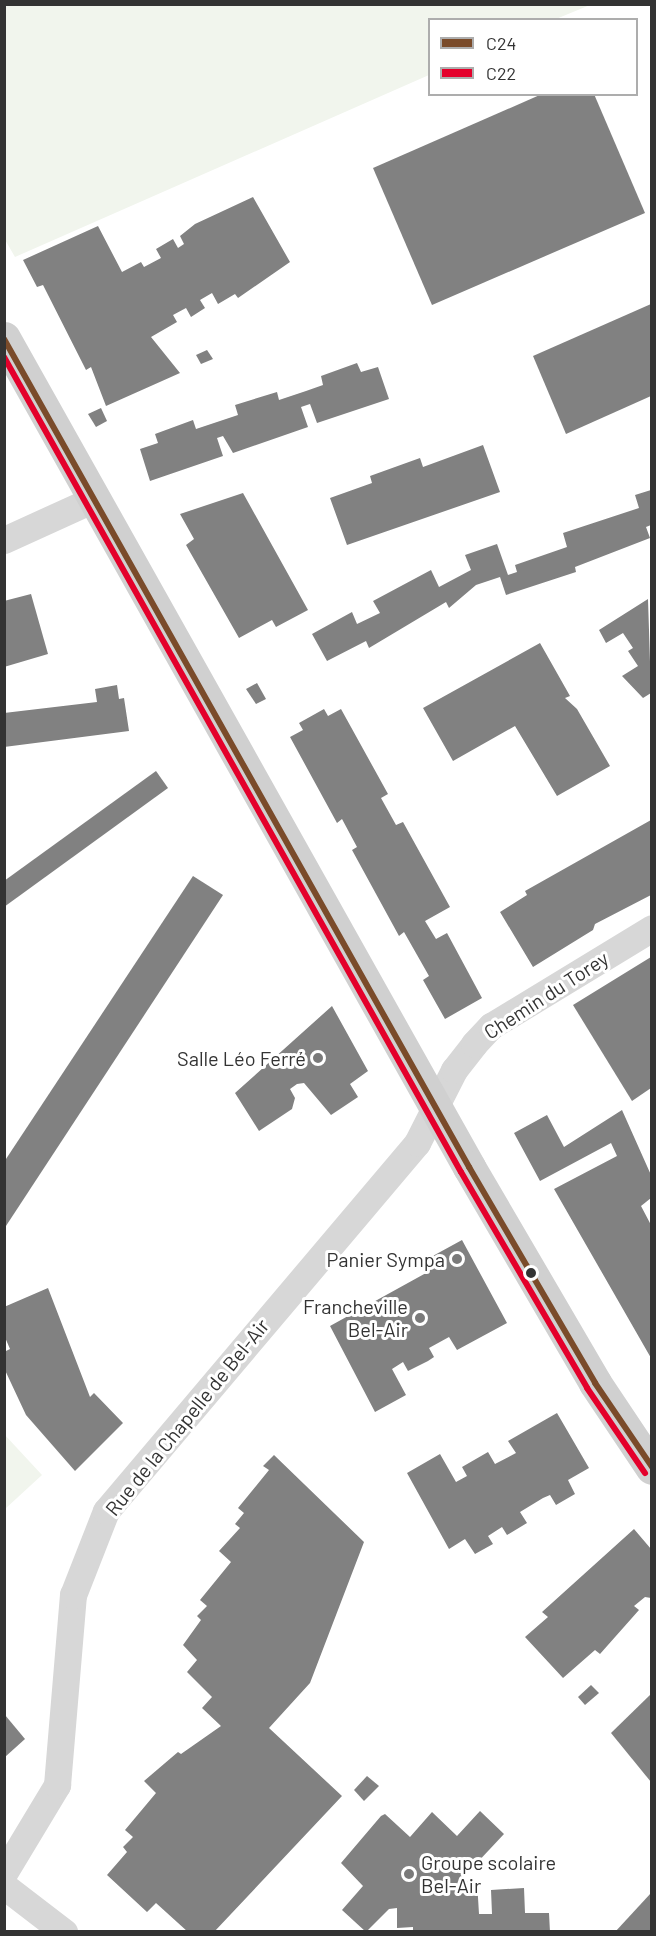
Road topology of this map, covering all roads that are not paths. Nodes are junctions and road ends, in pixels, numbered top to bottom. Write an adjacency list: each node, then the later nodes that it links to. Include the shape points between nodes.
1 (4, 338): 2 (main road)
2 (94, 499): 3 (street); 5 (main road)
3 (4, 540)
4 (651, 928): 5 (street, Chemin du Torey, via 491,1026 454,1070)
5 (435, 1106): 6 (main road, via 596,1383); 7 (street, Rue de la Chapelle de Bel-Air, via 417,1143 106,1511 73,1595 57,1785)
6 (651, 1468)
7 (4, 1873)
8 (4, 1886): 9 (street)
9 (64, 1932)

